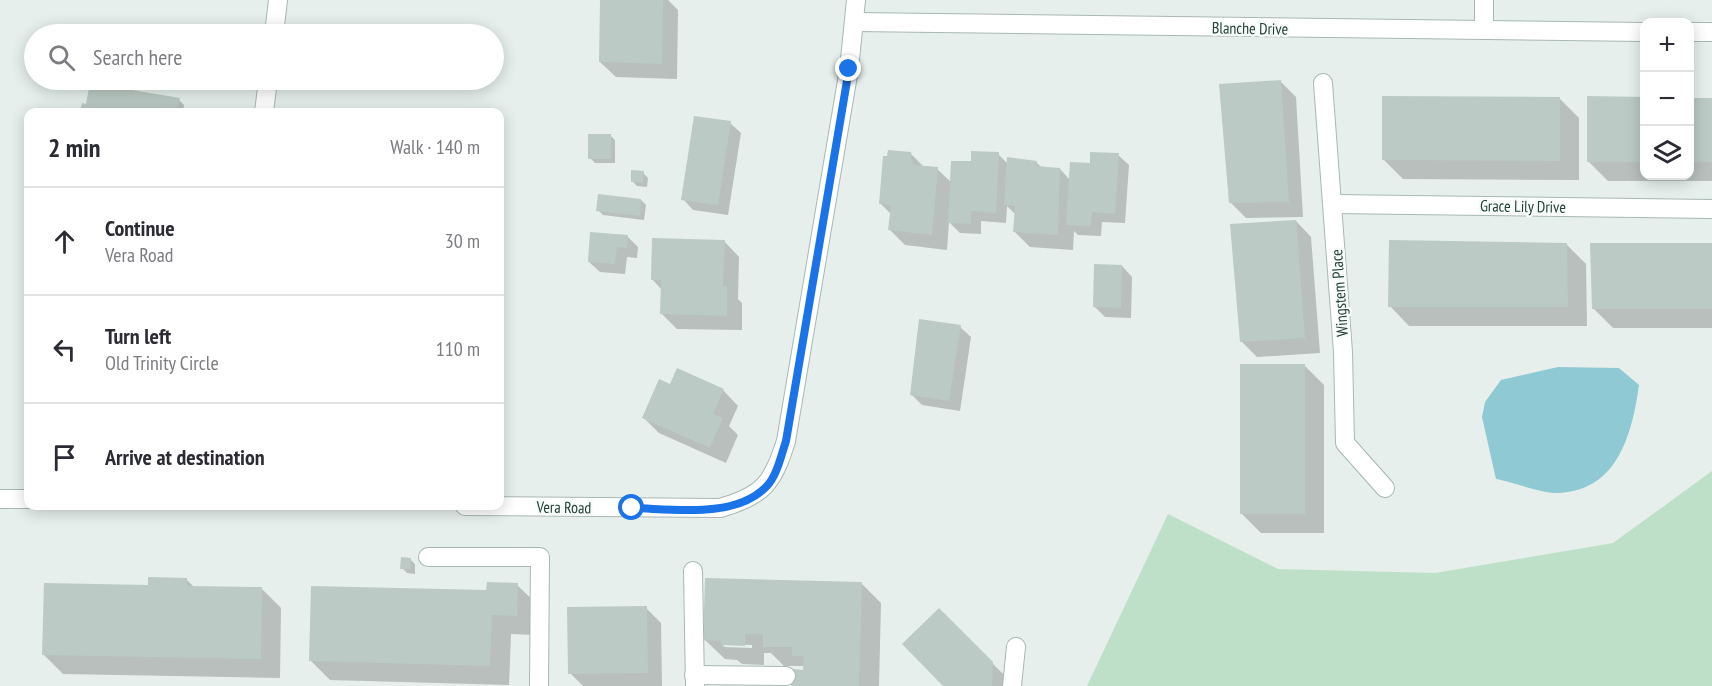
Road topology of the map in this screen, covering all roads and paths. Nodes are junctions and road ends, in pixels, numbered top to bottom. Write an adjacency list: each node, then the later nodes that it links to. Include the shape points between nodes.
1 (278, 0): 5 (street)
2 (856, 0): 4 (street)
3 (1484, 0): 6 (street)
4 (855, 21): 6 (street, Blanche Drive); 18 (street, Vera Road, via 786,441 779,465 766,487 746,501 720,508)
5 (275, 24)
6 (1484, 30): 7 (street, Blanche Drive)
7 (1640, 32)
8 (1694, 32): 9 (street)
9 (1712, 32)
10 (1323, 82): 13 (street, Wingstem Place)
11 (267, 90): 12 (street)
12 (264, 108)
13 (1334, 204): 14 (street, Grace Lily Drive); 15 (street, Wingstem Place, via 1345,443)
14 (1712, 208)
15 (1385, 488)
16 (0, 499): 17 (street)
17 (24, 499)
18 (504, 506)
19 (428, 556): 24 (street, via 540,557)
20 (693, 571): 23 (street)
21 (1016, 647): 25 (street)
22 (786, 675): 23 (street)
23 (694, 680)
24 (539, 686)
25 (1012, 686)

